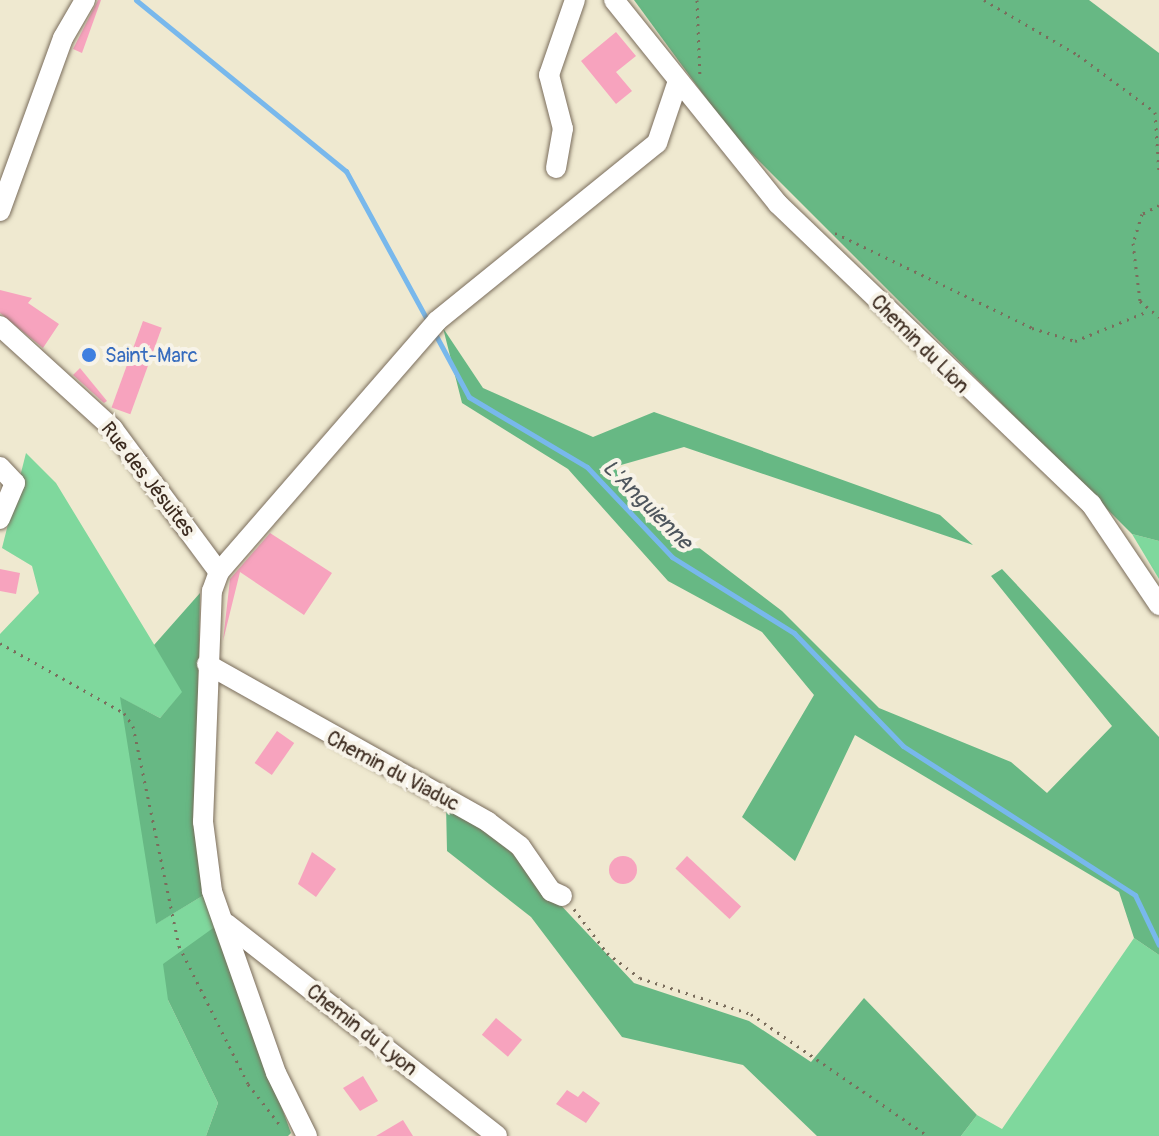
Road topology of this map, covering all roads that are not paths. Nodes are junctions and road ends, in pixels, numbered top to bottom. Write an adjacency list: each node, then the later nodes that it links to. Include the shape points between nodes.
1 (85, 0): 6 (street, via 63,38)
2 (575, 0): 5 (street, via 549,75 563,129)
3 (614, 0): 4 (street, Chemin du Lion)
4 (677, 84): 10 (street, via 657,143 432,326); 11 (street, Chemin du Lion, via 778,204 967,391 1052,462 1091,504)
5 (556, 168)
6 (0, 211)
7 (0, 326): 10 (street, Rue des Jésuites, via 113,429)
8 (0, 467): 9 (street, via 15,483)
9 (0, 519)
10 (219, 572): 12 (street)
11 (1159, 605)
12 (207, 664): 13 (street, Chemin du Viaduc, via 488,822 520,846 551,891); 14 (street, via 204,846)
13 (562, 896)
14 (227, 924): 15 (street); 16 (street, Chemin du Lyon)
15 (303, 1130)
16 (497, 1136)

